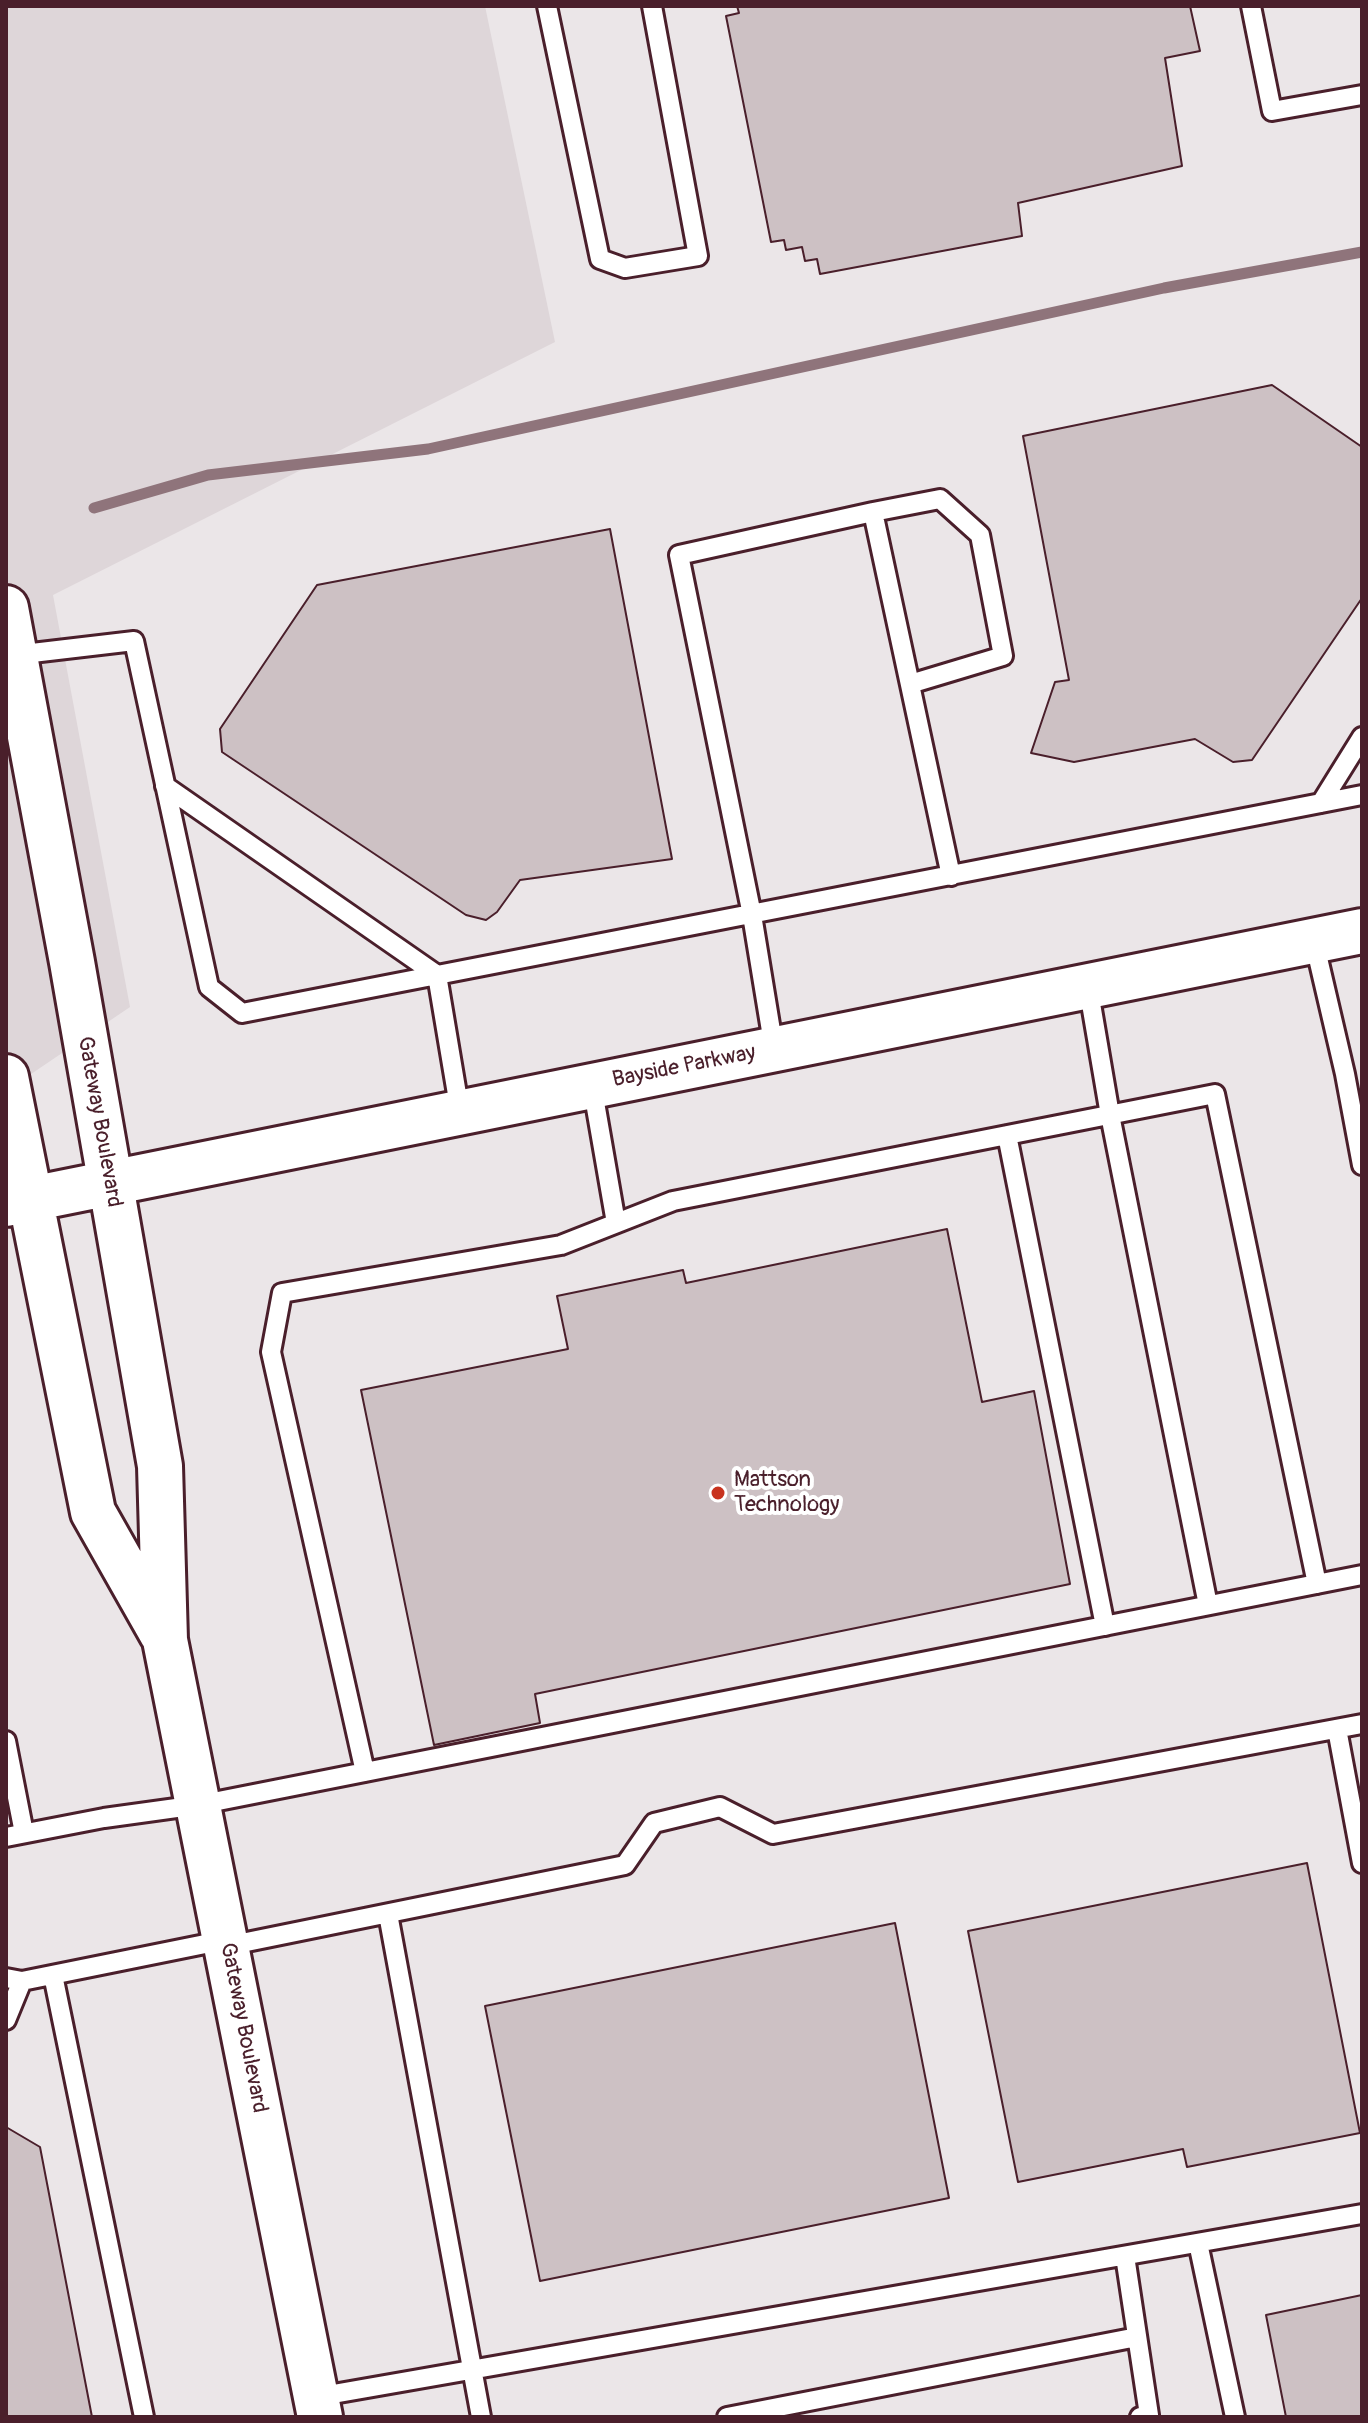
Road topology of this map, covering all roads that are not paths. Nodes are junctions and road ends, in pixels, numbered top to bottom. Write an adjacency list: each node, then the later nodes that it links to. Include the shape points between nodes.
1 (547, 6): 2 (lane, via 600,259 625,268 698,256)
2 (652, 6)
3 (1251, 6): 4 (lane, via 1272,111)
4 (1362, 95)
5 (873, 512): 8 (lane); 8 (lane, via 940,499 980,535 1003,656); 14 (lane, via 679,555)
6 (6, 608): 7 (street, Gateway Boulevard)
7 (15, 655): 10 (lane, via 134,641); 27 (street, Gateway Boulevard)
8 (910, 684): 13 (lane)
9 (1362, 737): 12 (lane)
10 (165, 786): 17 (lane); 17 (lane, via 209,987 242,1013)
11 (1362, 795): 12 (lane)
12 (1321, 803): 13 (lane)
13 (951, 876): 14 (lane)
14 (752, 915): 17 (lane); 19 (lane)
15 (1362, 931): 16 (street, Bayside Parkway)
16 (1314, 941): 18 (street, Bayside Parkway); 20 (lane)
17 (437, 975): 23 (lane)
18 (1088, 986): 19 (street, Bayside Parkway); 24 (lane)
19 (774, 1049): 22 (street, Bayside Parkway)
20 (1354, 1072): 26 (lane)
21 (6, 1077): 28 (street, Gateway Boulevard)
22 (592, 1085): 23 (street, Bayside Parkway); 29 (lane)
23 (460, 1112): 27 (street, Bayside Parkway)
24 (1110, 1115): 25 (lane); 31 (lane, via 1215,1094); 32 (lane)
25 (1007, 1135): 29 (lane, via 673,1201); 33 (lane)
26 (1362, 1165)
27 (109, 1185): 28 (street, Bayside Parkway); 34 (street, Gateway Boulevard, via 160,1466)
28 (19, 1202): 34 (street, Gateway Boulevard, via 93,1512)
29 (616, 1223): 38 (lane, via 561,1245 282,1293 271,1352)
30 (1362, 1575): 31 (lane)
31 (1317, 1584): 32 (lane)
32 (1208, 1605): 33 (lane)
33 (1105, 1626): 38 (lane)
34 (165, 1640): 39 (street, Gateway Boulevard)
35 (1362, 1724): 36 (lane)
36 (1337, 1729): 41 (lane); 42 (lane, via 773,1834 720,1807 654,1823 625,1865)
37 (6, 1741): 40 (lane)
38 (365, 1772): 39 (lane)
39 (198, 1805): 40 (lane); 43 (street, Gateway Boulevard)
40 (15, 1835)
41 (1362, 1863)
42 (388, 1914): 43 (lane); 51 (lane)
43 (226, 1943): 44 (lane); 52 (street, Gateway Boulevard)
44 (53, 1975): 45 (lane); 53 (lane)
45 (14, 1980): 46 (lane)
46 (6, 2020)
47 (1362, 2214): 48 (lane)
48 (1198, 2243): 49 (lane); 57 (lane)
49 (1125, 2256): 50 (lane); 51 (lane)
50 (1137, 2337): 55 (lane); 56 (lane, via 1149,2415)
51 (471, 2370): 52 (lane); 54 (lane)
52 (318, 2407)
53 (144, 2417)
54 (481, 2417)
55 (727, 2417)
56 (1140, 2417)
57 (1235, 2417)

